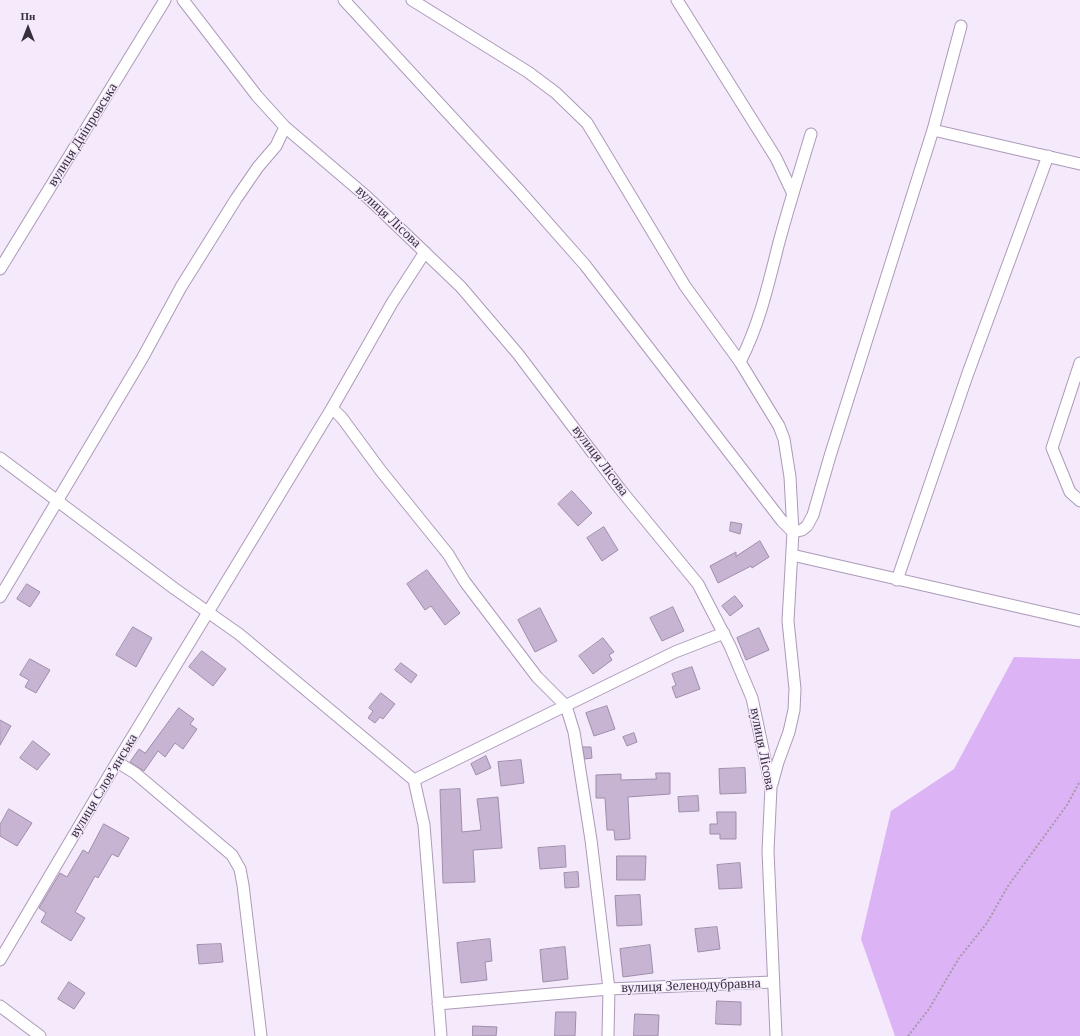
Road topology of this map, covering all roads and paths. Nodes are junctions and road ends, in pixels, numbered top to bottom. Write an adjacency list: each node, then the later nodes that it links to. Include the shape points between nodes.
1 (165, 0): 14 (street, вулиця Дніпровська)
2 (182, 0): 7 (street, вулиця Лісова, via 257,96)
3 (344, 0): 21 (street, via 585,265)
4 (412, 0): 15 (street, via 528,72 556,93 587,123 682,280)
5 (677, 0): 12 (street, via 776,158)
6 (961, 26): 8 (street)
7 (285, 127): 13 (street, вулиця Лісова, via 350,182); 19 (street, via 276,146 236,199 181,287 143,357)
8 (933, 130): 10 (street); 21 (street, via 830,456 814,515 807,526)
9 (811, 134): 12 (street)
10 (1048, 156): 11 (street); 23 (street, via 968,373)
11 (1080, 164)
12 (792, 194): 15 (street, via 762,309)
13 (425, 252): 17 (street, вулиця Словʼянська); 27 (street, вулиця Лісова, via 461,287 518,354 620,489 698,584)
14 (0, 269)
15 (740, 362): 21 (street, via 784,439 790,477)
16 (1080, 363): 20 (street, via 1052,448 1070,492)
17 (332, 408): 25 (street, вулиця Словʼянська); 28 (street, via 448,554 465,582 537,677)
18 (0, 458): 19 (street)
19 (58, 500): 24 (street); 25 (street)
20 (1080, 501)
21 (793, 532): 22 (street)
22 (792, 555): 23 (street); 32 (street, via 788,621 795,689 794,710)
23 (897, 580): 26 (street)
24 (0, 597)
25 (209, 612): 29 (street, вулиця Словʼянська); 30 (street)
26 (1080, 621)
27 (724, 633): 28 (street, via 675,652); 32 (street, вулиця Лісова, via 752,698)
28 (566, 706): 30 (street); 35 (street, via 574,732 583,783)
29 (118, 762): 33 (street, вулиця Словʼянська); 39 (street, via 135,773 236,861 243,885)
30 (414, 780): 36 (street, via 424,825)
31 (1080, 781): 43 (path, via 1067,805 1008,886 987,924 959,958 929,1009)
32 (771, 787): 34 (street, вулиця Лісова, via 768,850)
33 (0, 960)
34 (772, 982): 35 (street, вулиця Зеленодубравна); 42 (street, вулиця Лісова)
35 (609, 989): 36 (street, вулиця Зеленодубравна); 41 (street)
36 (438, 1004): 40 (street)
37 (0, 1006): 38 (street)
38 (40, 1036)
39 (261, 1036)
40 (441, 1036)
41 (608, 1036)
42 (776, 1036)
43 (908, 1036)

